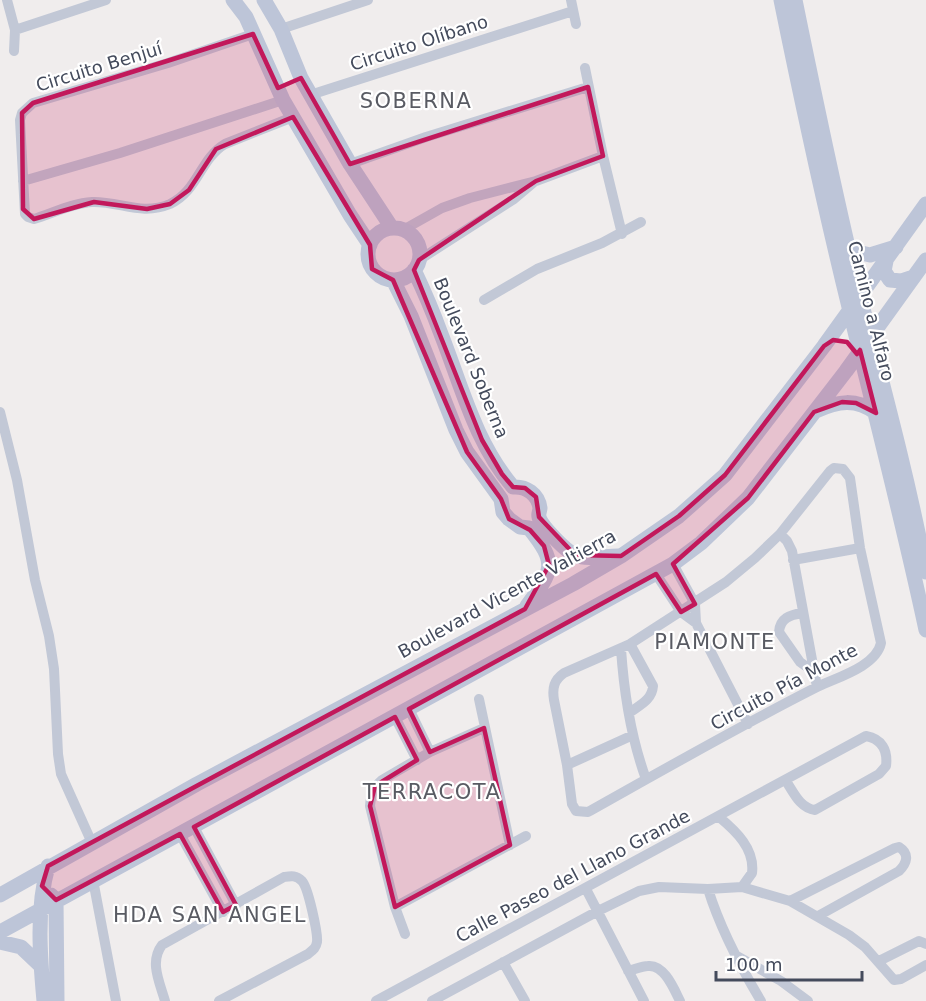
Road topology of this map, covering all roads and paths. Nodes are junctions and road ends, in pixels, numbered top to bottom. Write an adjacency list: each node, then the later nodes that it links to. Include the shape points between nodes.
1 (6, 0): 11 (street)
2 (106, 0): 11 (street)
3 (233, 0): 12 (street)
4 (264, 0): 10 (street)
5 (368, 0): 10 (street)
6 (781, 0): 38 (street, Camino a Alfaro)
7 (795, 0): 30 (street, Camino a Alfaro)
8 (572, 6): 9 (street, Circuito Olíbano); 18 (street, Circuito Olíbano)
9 (576, 24)
10 (281, 28): 15 (street)
11 (15, 30): 13 (street)
12 (253, 34): 17 (street); 22 (street, Circuito Benjuí, via 33,103 20,120)
13 (14, 51)
14 (585, 68): 16 (street)
15 (301, 78): 17 (street); 18 (street)
16 (588, 87): 20 (street); 21 (street)
17 (281, 94): 19 (street); 22 (street, via 120,153)
18 (310, 94): 21 (street)
19 (293, 117): 22 (street, Circuito Benjuí, via 216,149 189,190 157,208 94,202 31,218 23,210); 28 (street)
20 (603, 156): 23 (street); 27 (street)
21 (350, 164): 26 (street)
22 (23, 181)
23 (536, 181): 26 (street, via 470,198); 33 (street)
24 (926, 204): 29 (street, Boulevard Vicente Valtierra)
25 (640, 222): 27 (street)
26 (398, 229): 28 (street, via 383,231); 33 (street, via 417,242)
27 (622, 234): 37 (street, via 537,269)
28 (370, 244): 35 (street, via 372,268 378,275)
29 (896, 247): 30 (street, via 870,255); 32 (street, Boulevard Vicente Valtierra)
30 (849, 250): 36 (street, Camino a Alfaro)
31 (926, 260): 34 (street)
32 (886, 261): 34 (street, via 884,271 890,280); 36 (street, Boulevard Vicente Valtierra)
33 (416, 265): 35 (street, via 401,279); 46 (street, Boulevard Soberna, via 473,421)
34 (913, 278): 39 (street)
35 (393, 280): 47 (street, Boulevard Soberna, via 456,430)
36 (860, 296): 38 (street, Boulevard Vicente Valtierra); 39 (street, Camino a Alfaro)
37 (484, 300)
38 (849, 309): 40 (street, Boulevard Vicente Valtierra); 41 (street, Camino a Alfaro)
39 (871, 334): 41 (street); 48 (street, Camino a Alfaro)
40 (824, 346): 42 (street, via 840,338 851,346); 52 (street, Boulevard Vicente Valtierra, via 725,475 679,516)
41 (860, 350): 42 (street); 45 (street, Camino a Alfaro)
42 (846, 370): 44 (street)
43 (0, 412): 81 (street, via 49,636 62,774)
44 (814, 412): 45 (street, via 842,402 866,406); 54 (street, via 748,498)
45 (876, 413): 48 (street, Camino a Alfaro)
46 (513, 487): 47 (street); 49 (street, Boulevard Soberna, via 525,488 536,497 539,505)
47 (501, 499): 49 (street, Boulevard Soberna, via 509,519 520,527)
48 (909, 518): 55 (street, Camino a Alfaro); 62 (street, Camino a Alfaro)
49 (534, 523): 52 (street, Boulevard Soberna, via 575,555); 58 (street, Boulevard Soberna, via 549,573)
50 (780, 534): 51 (street, Circuito Pía Monte, via 830,471 841,468 851,483); 53 (street, via 790,546); 57 (street, Circuito Pía Monte)
51 (860, 548): 53 (street); 65 (street, Circuito Pía Monte, via 880,647 868,662)
52 (621, 556): 58 (street, Boulevard Vicente Valtierra)
53 (794, 560): 60 (street)
54 (673, 564): 56 (street); 57 (street)
55 (926, 572)
56 (656, 574): 59 (street); 67 (street)
57 (694, 604): 59 (street, Circuito Pía Monte); 61 (street)
58 (525, 609): 81 (street, Boulevard Vicente Valtierra)
59 (681, 612): 61 (street); 63 (street, Circuito Pía Monte)
60 (802, 613): 64 (street); 64 (street, via 784,619 779,632 800,662)
61 (696, 623): 70 (street)
62 (926, 630)
63 (626, 646): 68 (street, via 622,673); 68 (street, via 653,686 648,699); 75 (street, Circuito Pía Monte, via 564,673 556,681 554,700)
64 (814, 672): 65 (street)
65 (817, 687): 70 (street, Circuito Pía Monte)
66 (479, 699): 71 (street)
67 (409, 709): 69 (street); 73 (street)
68 (629, 713): 72 (street)
69 (395, 717): 74 (street); 79 (street)
70 (748, 724): 76 (street, Circuito Pía Monte)
71 (484, 728): 73 (street); 82 (street)
72 (633, 735): 75 (street); 76 (street)
73 (430, 752): 74 (street)
74 (417, 760): 93 (street, via 382,780 371,794 370,806)
75 (567, 765): 76 (street, Circuito Pía Monte, via 572,804 580,813)
76 (646, 779)
77 (786, 781): 77 (street, Calle Paseo del Llano Grande, via 866,736 881,742 885,749 886,766 879,774 815,810 800,803); 78 (street, Calle Paseo del Llano Grande)
78 (719, 817): 86 (street, via 739,836 751,855 752,873); 87 (street, Calle Paseo del Llano Grande)
79 (187, 831): 84 (street); 92 (street); 96 (street)
80 (526, 836): 82 (street)
81 (92, 843): 83 (street, Boulevard Vicente Valtierra)
82 (510, 845): 93 (street)
83 (48, 866): 85 (street); 89 (street, Boulevard Vicente Valtierra)
84 (93, 880): 90 (street); 110 (street)
85 (42, 886): 90 (street); 94 (street)
86 (742, 887): 88 (street); 91 (street)
87 (586, 889): 95 (street); 113 (street, Calle Paseo del Llano Grande)
88 (708, 889): 95 (street, via 648,889); 102 (street, via 715,913)
89 (0, 895)
90 (56, 900): 94 (street); 109 (street)
91 (790, 901): 97 (street); 97 (street, via 895,848 904,850 907,859 899,871)
92 (236, 905): 96 (street); 112 (street, via 284,877 296,876 306,886 316,944 308,954)
93 (395, 907): 99 (street)
94 (41, 909): 98 (street); 106 (street)
95 (598, 911): 104 (street); 107 (street)
96 (223, 912): 111 (street, via 170,939 158,951 155,965)
97 (818, 916): 103 (street, via 849,935)
98 (0, 932)
99 (405, 934)
100 (0, 942): 106 (street, via 21,947)
101 (926, 944): 103 (street, via 919,941)
102 (737, 956): 118 (street); 119 (street)
103 (879, 961): 105 (street, via 894,980)
104 (503, 962): 114 (street); 115 (street)
105 (926, 965)
106 (41, 966): 108 (street)
107 (628, 971): 116 (street); 117 (street, via 654,967 664,974)
108 (44, 1001)
109 (57, 1001)
110 (116, 1001)
111 (165, 1001)
112 (219, 1001)
113 (376, 1001)
114 (432, 1001)
115 (525, 1001)
116 (644, 1001)
117 (680, 1001)
118 (761, 1001)
119 (808, 1001)

